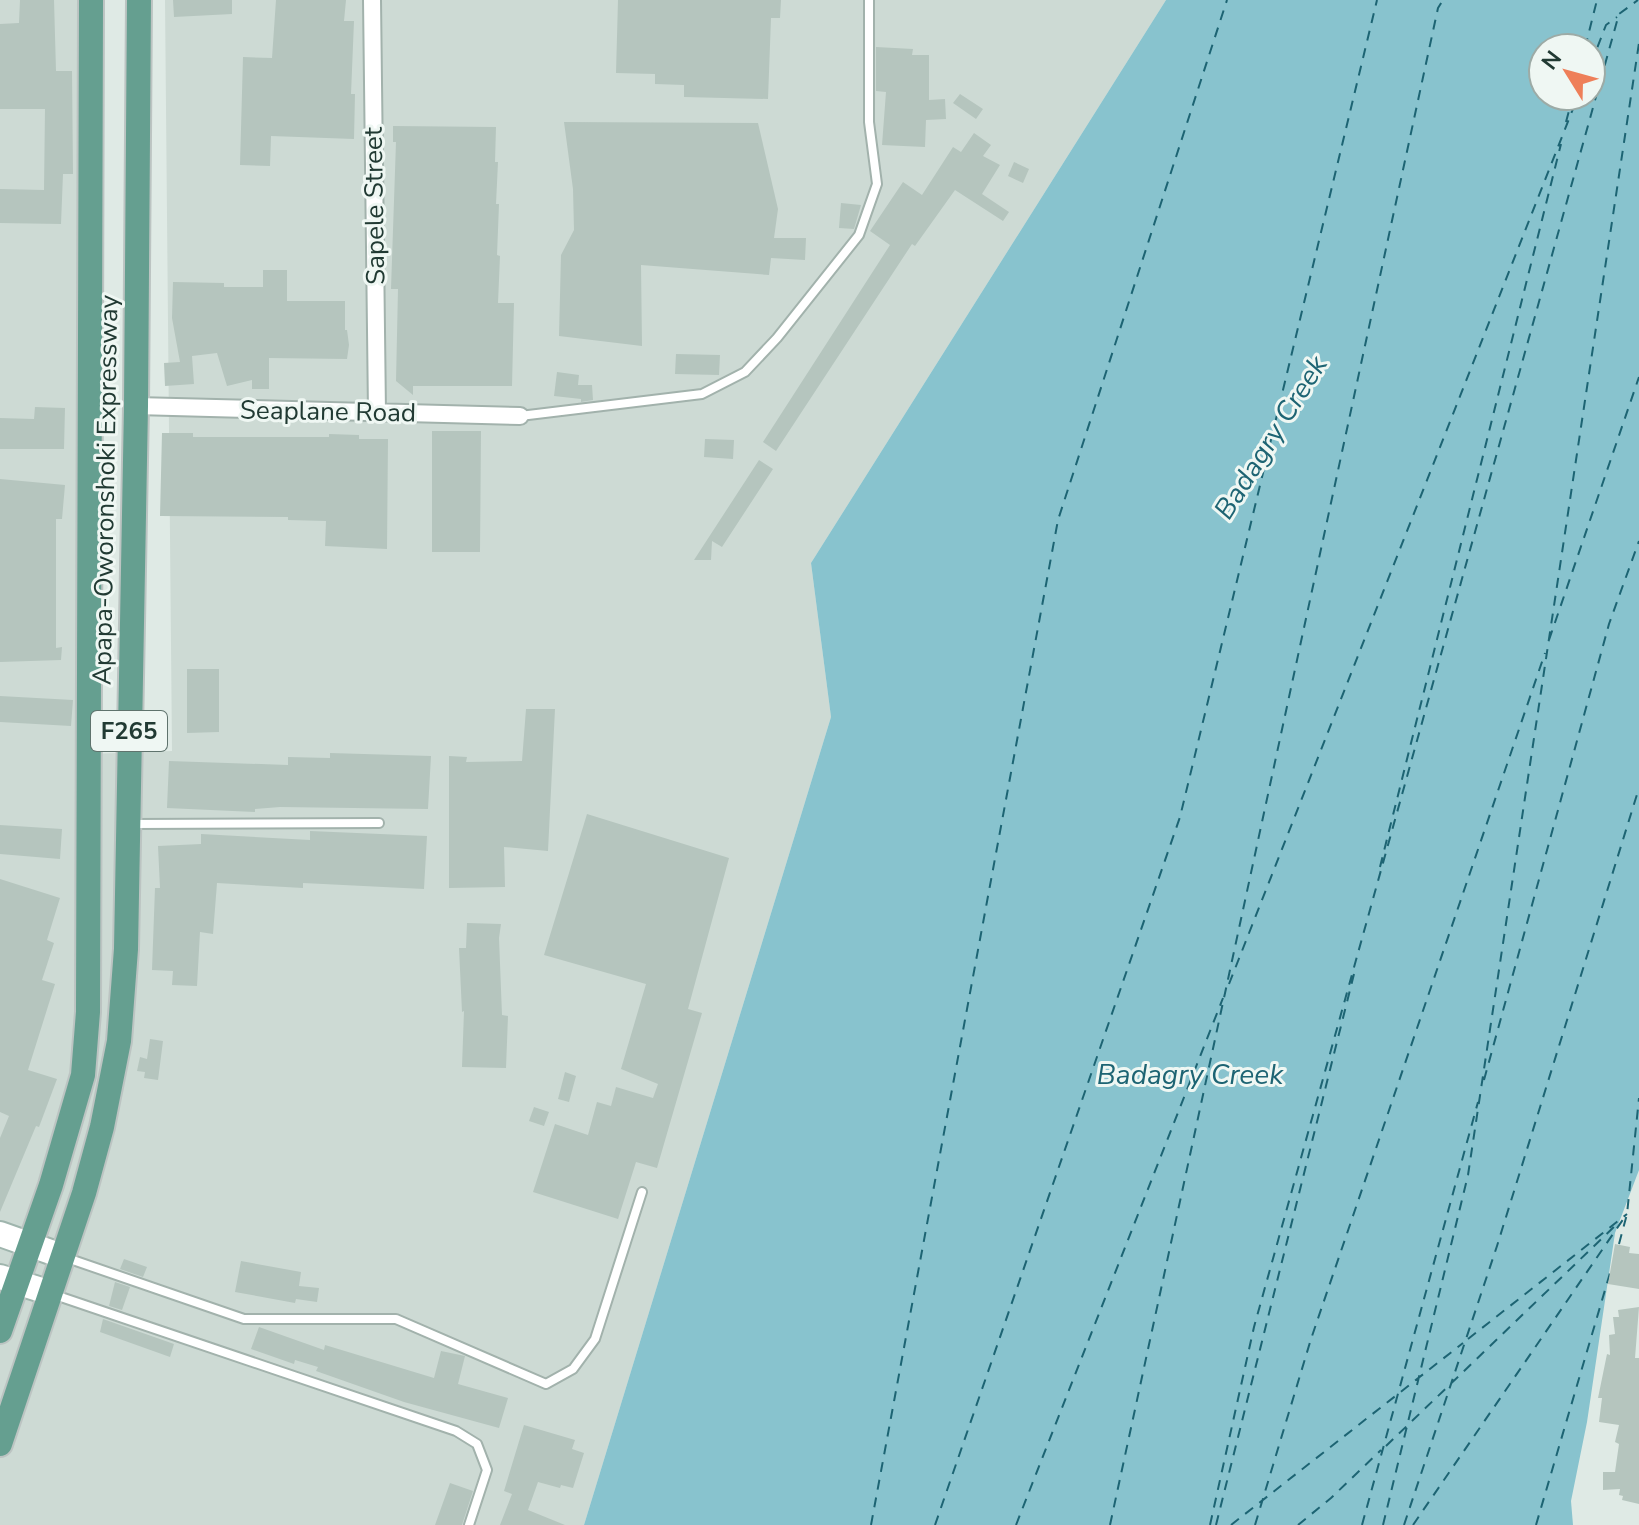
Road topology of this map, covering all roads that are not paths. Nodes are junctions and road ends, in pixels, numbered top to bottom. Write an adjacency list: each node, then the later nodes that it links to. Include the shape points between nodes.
1 (91, 0): 12 (main road, Apapa-Oworonshoki Expressway / F265, via 88,1012 83,1075)
2 (139, 0): 5 (main road, Apapa-Oworonshoki Expressway / F265)
3 (372, 0): 6 (street, Sapele Street)
4 (869, 0): 7 (lane, via 869,122 877,184 859,235 777,338 745,372 702,394)
5 (136, 406): 6 (street, Seaplane Road); 9 (main road, Apapa-Oworonshoki Expressway / F265)
6 (377, 413): 7 (street, Seaplane Road)
7 (520, 416)
8 (379, 823): 9 (lane)
9 (127, 824): 13 (main road, Apapa-Oworonshoki Expressway / F265, via 119,1041 102,1127)
10 (642, 1192): 13 (lane, via 595,1339 573,1369 546,1384 396,1319 244,1319)
11 (0, 1234): 12 (main road)
12 (31, 1244): 13 (main road); 14 (main road, Apapa-Oworonshoki Expressway / F265)
13 (62, 1256): 15 (main road, Apapa-Oworonshoki Expressway / F265)
14 (8, 1280): 15 (main road); 16 (main road, Apapa-Oworonshoki Expressway / F265)
15 (51, 1293): 17 (main road, Apapa-Oworonshoki Expressway / F265); 18 (lane, via 456,1431 477,1444 487,1470)
16 (0, 1331)
17 (0, 1444)
18 (469, 1525)

